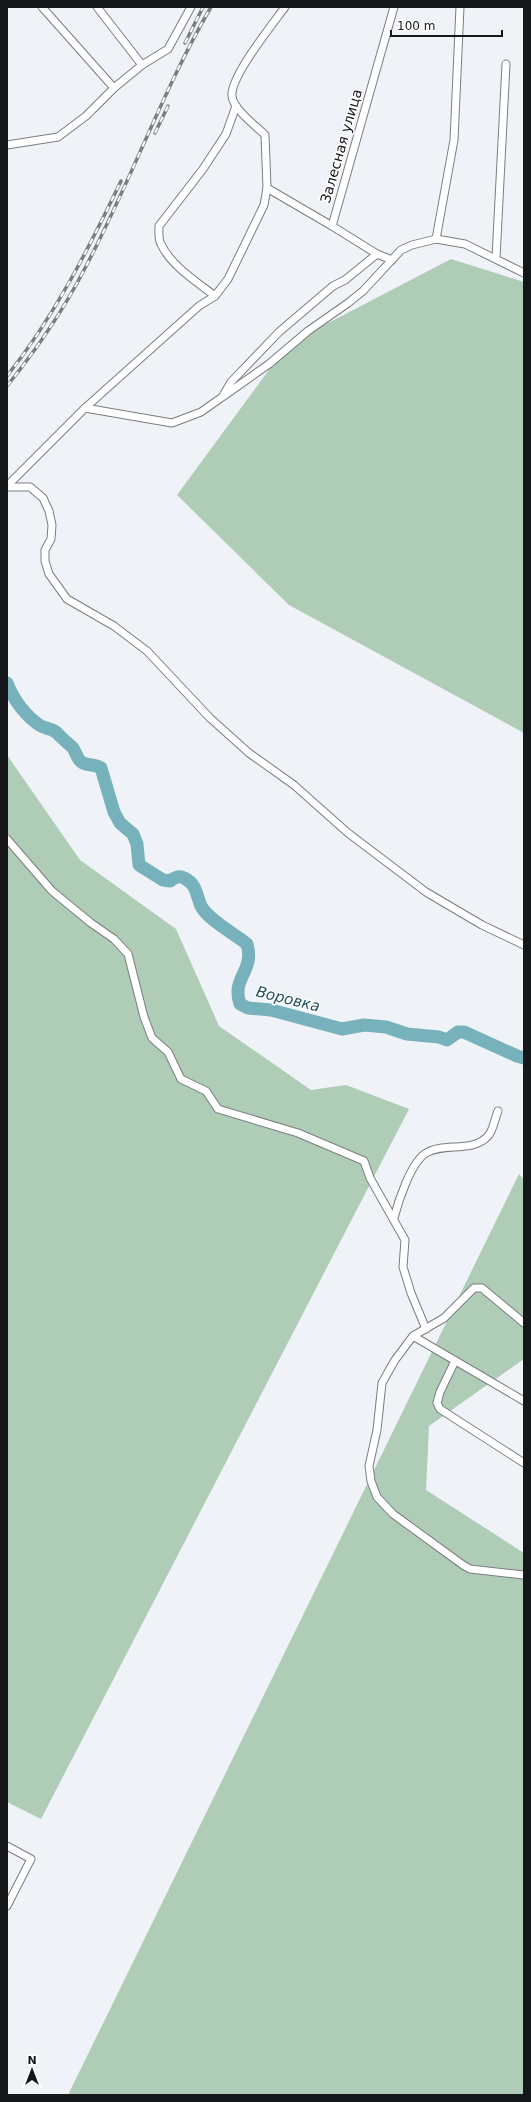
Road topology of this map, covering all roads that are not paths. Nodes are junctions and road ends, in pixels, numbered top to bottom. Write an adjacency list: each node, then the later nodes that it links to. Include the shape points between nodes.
1 (42, 7): 9 (street)
2 (97, 7): 8 (street)
3 (191, 7): 8 (street, via 168,49)
4 (285, 7): 10 (street, via 237,77 232,96)
5 (394, 7): 13 (street, Залесная улица)
6 (460, 7): 14 (street, via 454,140)
7 (506, 64): 16 (street)
8 (142, 65): 9 (street)
9 (114, 88): 11 (street, via 86,116 58,137)
10 (236, 106): 12 (street, via 265,135); 19 (street, via 226,134 159,226 160,244 169,256)
11 (7, 145)
12 (267, 188): 13 (street); 19 (street, via 264,205 228,279)
13 (332, 226): 15 (street, Залесная улица)
14 (436, 238): 16 (street, via 465,244); 17 (street, via 401,250)
15 (377, 254): 17 (street, Залесная улица); 20 (street, via 345,280 333,286 279,332 231,382)
16 (496, 258): 18 (street)
17 (392, 260): 20 (street, via 363,291)
18 (524, 273)
19 (215, 296): 21 (street, via 199,306)
20 (222, 398): 21 (street, via 202,412 172,424)
21 (85, 408): 22 (street)
22 (7, 486): 24 (street, via 30,486 43,498 52,525 51,539 45,550 45,561 49,574 67,598 114,626 147,651 210,718 249,753 294,785 348,833 426,892 482,925)
23 (7, 839): 26 (street, via 52,891 114,939 128,954 152,1038 168,1052 181,1079 206,1091 218,1109 298,1133 364,1161 370,1178)
24 (524, 945)
25 (498, 1111): 26 (street, via 488,1136 475,1145 452,1146 426,1153 411,1171)
26 (394, 1218): 28 (street, via 405,1240 403,1267)
27 (524, 1323): 28 (street, via 482,1288 474,1288 444,1318)
28 (426, 1329): 29 (street)
29 (413, 1336): 30 (street); 33 (street, via 382,1383 377,1430 369,1466 377,1497 393,1514 462,1565)
30 (455, 1360): 31 (street); 32 (street, via 440,1392 437,1404 440,1409)
31 (524, 1401)
32 (524, 1463)
33 (524, 1575)
34 (7, 1846): 35 (street, via 31,1859)
35 (7, 1906)

